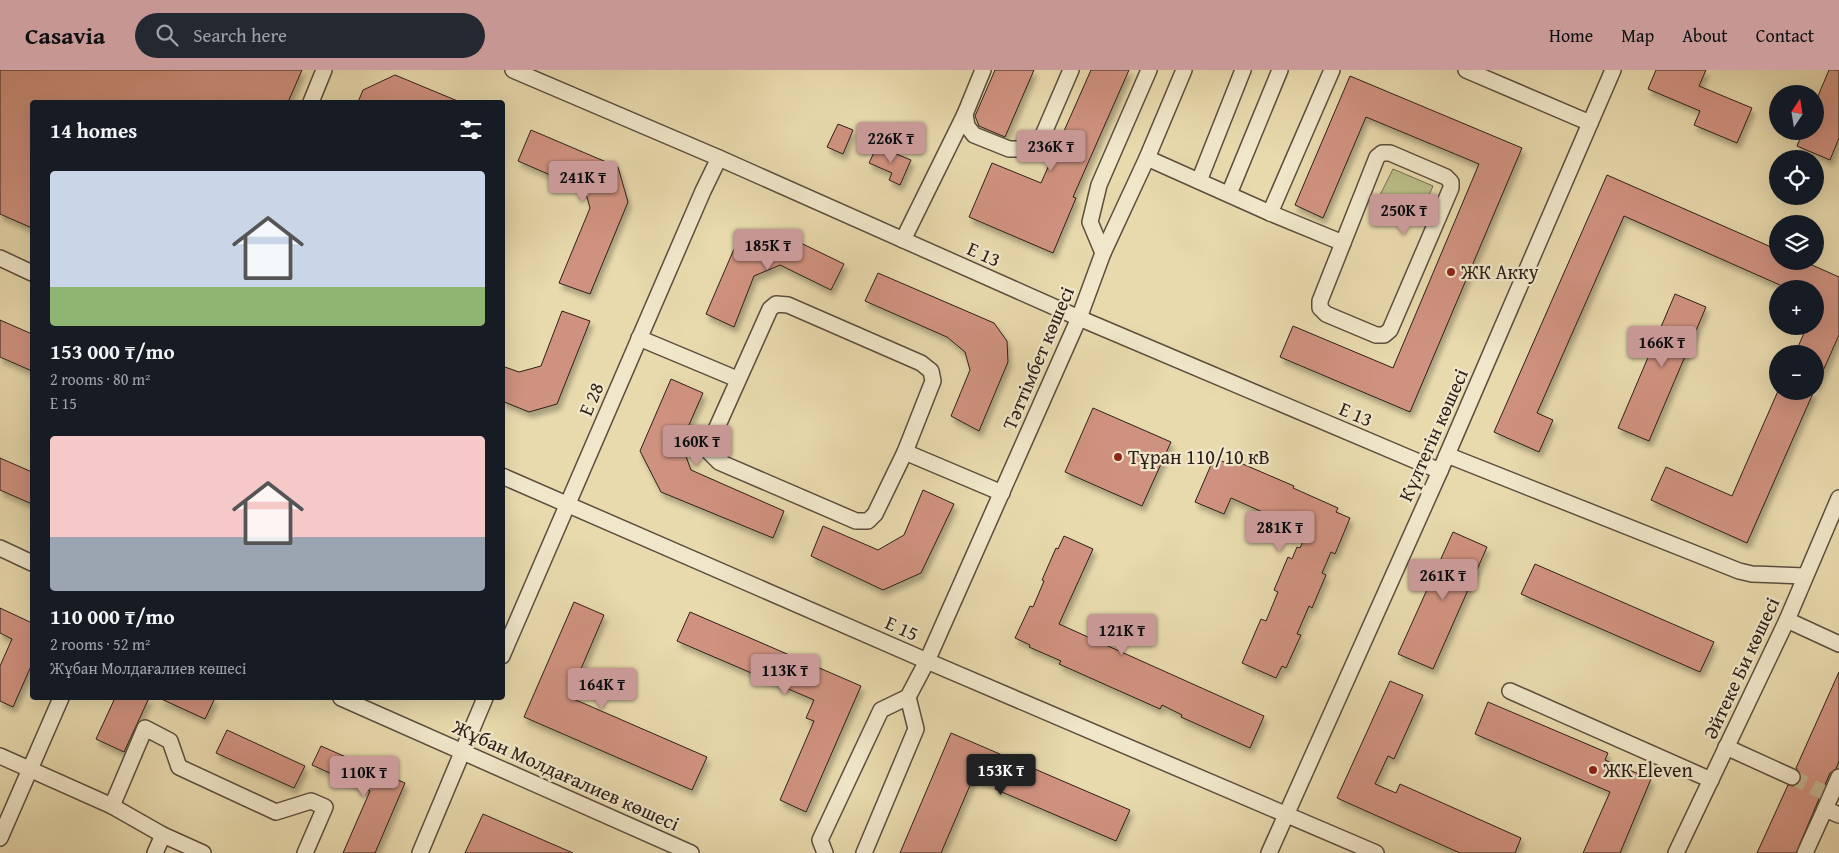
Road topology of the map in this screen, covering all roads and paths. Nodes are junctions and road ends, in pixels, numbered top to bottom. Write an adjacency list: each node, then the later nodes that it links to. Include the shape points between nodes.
1 (324, 70): 12 (street)
2 (513, 70): 15 (street, E 13)
3 (983, 70): 13 (street)
4 (1071, 70): 13 (street, via 1040,142 1027,148 1009,149 974,135 967,126)
5 (1150, 70): 22 (street, via 1100,185 1090,222)
6 (1184, 70): 16 (street, Тәттімбет көшесі)
7 (1244, 70): 17 (street)
8 (1280, 70): 18 (street)
9 (1466, 70): 14 (street)
10 (1613, 70): 14 (street, Күлтегін көшесі)
11 (1327, 71): 19 (street)
12 (312, 100)
13 (965, 114): 20 (street)
14 (1590, 123): 29 (street, Күлтегін көшесі)
15 (719, 158): 20 (street, E 13); 26 (street, E 28)
16 (1147, 158): 17 (street); 22 (street, Тәттімбет көшесі)
17 (1199, 181): 18 (street)
18 (1228, 194): 19 (street)
19 (1270, 213): 21 (street)
20 (903, 240): 25 (street, E 13)
21 (1343, 243): 21 (street, via 1320,308 1326,314 1376,335 1384,335 1390,330 1451,182 1390,153 1382,153 1377,157)
22 (1103, 253): 25 (street, Тәттімбет көшесі)
23 (0, 258): 24 (street)
24 (30, 272)
25 (1079, 318): 30 (street, E 13); 32 (street, Тәттімбет көшесі)
26 (639, 338): 27 (street); 34 (street, E 28)
27 (737, 379): 28 (street, via 710,443 710,453 719,462 856,521 868,521 875,514); 28 (street, via 770,309 776,304 806,312 921,363 930,371 933,381)
28 (905, 452): 32 (street)
29 (1447, 455): 30 (street, Күлтегін көшесі); 37 (street, via 1739,571)
30 (1440, 471): 56 (street, Күлтегін көшесі)
31 (505, 477): 34 (street, E 15)
32 (1002, 493): 41 (street, Тәттімбет көшесі)
33 (1839, 498): 37 (street, Әйтеке Би көшесі)
34 (568, 504): 40 (street, E 28); 41 (street, E 15)
35 (0, 548): 36 (street)
36 (30, 561)
37 (1805, 576): 38 (street, Әйтеке Би көшесі)
38 (1787, 620): 39 (street); 47 (street, Әйтеке Би көшесі)
39 (1839, 644)
40 (505, 649)
41 (927, 661): 43 (street, Тәттімбет көшесі); 56 (street, E 15)
42 (1510, 691): 53 (street)
43 (908, 697): 64 (street, via 881,710 820,840); 65 (street, via 916,729)
44 (60, 700): 50 (street)
45 (346, 700): 48 (street, Жұбан Молдағалиев көшесі)
46 (484, 700): 48 (street)
47 (1726, 748): 51 (street); 53 (street, Әйтеке Би көшесі)
48 (462, 750): 62 (street); 63 (street, Жұбан Молдағалиев көшесі)
49 (0, 756): 50 (street)
50 (29, 770): 54 (street); 58 (street)
51 (1792, 777)
52 (1839, 777): 55 (street, via 1828,794)
53 (1711, 780): 68 (street, Әйтеке Би көшесі)
54 (112, 806): 57 (street); 61 (street, via 145,728 170,741 179,768 276,812 311,801 325,807)
55 (1832, 812): 69 (street)
56 (1286, 814): 66 (street, Күлтегін көшесі); 67 (street, E 15)
57 (163, 835): 59 (street); 60 (street)
58 (0, 838)
59 (155, 853)
60 (203, 853)
61 (304, 853)
62 (420, 853)
63 (692, 853)
64 (825, 853)
65 (864, 853)
66 (1269, 853)
67 (1376, 853)
68 (1676, 853)
69 (1805, 853)

